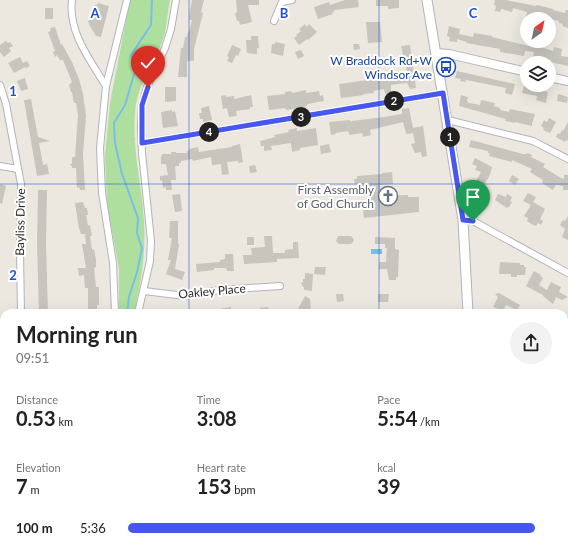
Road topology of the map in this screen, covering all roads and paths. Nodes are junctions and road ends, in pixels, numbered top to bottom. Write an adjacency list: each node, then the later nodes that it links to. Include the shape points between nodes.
1 (72, 0): 13 (street, via 71,17 74,29)
2 (127, 0): 13 (street)
3 (176, 0): 17 (street, via 166,48 142,102)
4 (292, 0): 6 (street)
5 (427, 0): 8 (main road)
6 (282, 1): 7 (street)
7 (274, 21)
8 (436, 53): 9 (street); 14 (main road)
9 (520, 70)
10 (556, 79): 11 (street)
11 (568, 82)
12 (0, 86): 21 (street, Bayliss Drive, via 6,104)
13 (106, 86): 27 (street, via 100,148 102,193 113,263)
14 (443, 93): 15 (main road); 17 (street)
15 (448, 120): 19 (street, via 533,141); 22 (main road)
16 (121, 142): 18 (path)
17 (142, 143): 25 (street, via 151,241)
18 (110, 144)
19 (568, 159)
20 (0, 166): 21 (street)
21 (18, 169): 26 (street, Bayliss Drive, via 21,184)
22 (463, 220): 23 (street, via 473,221); 29 (main road)
23 (568, 273)
24 (280, 286): 25 (street, Oakley Place, via 220,290 185,296)
25 (144, 291): 28 (street)
26 (21, 309)
27 (115, 309)
28 (139, 309)
29 (468, 309)

